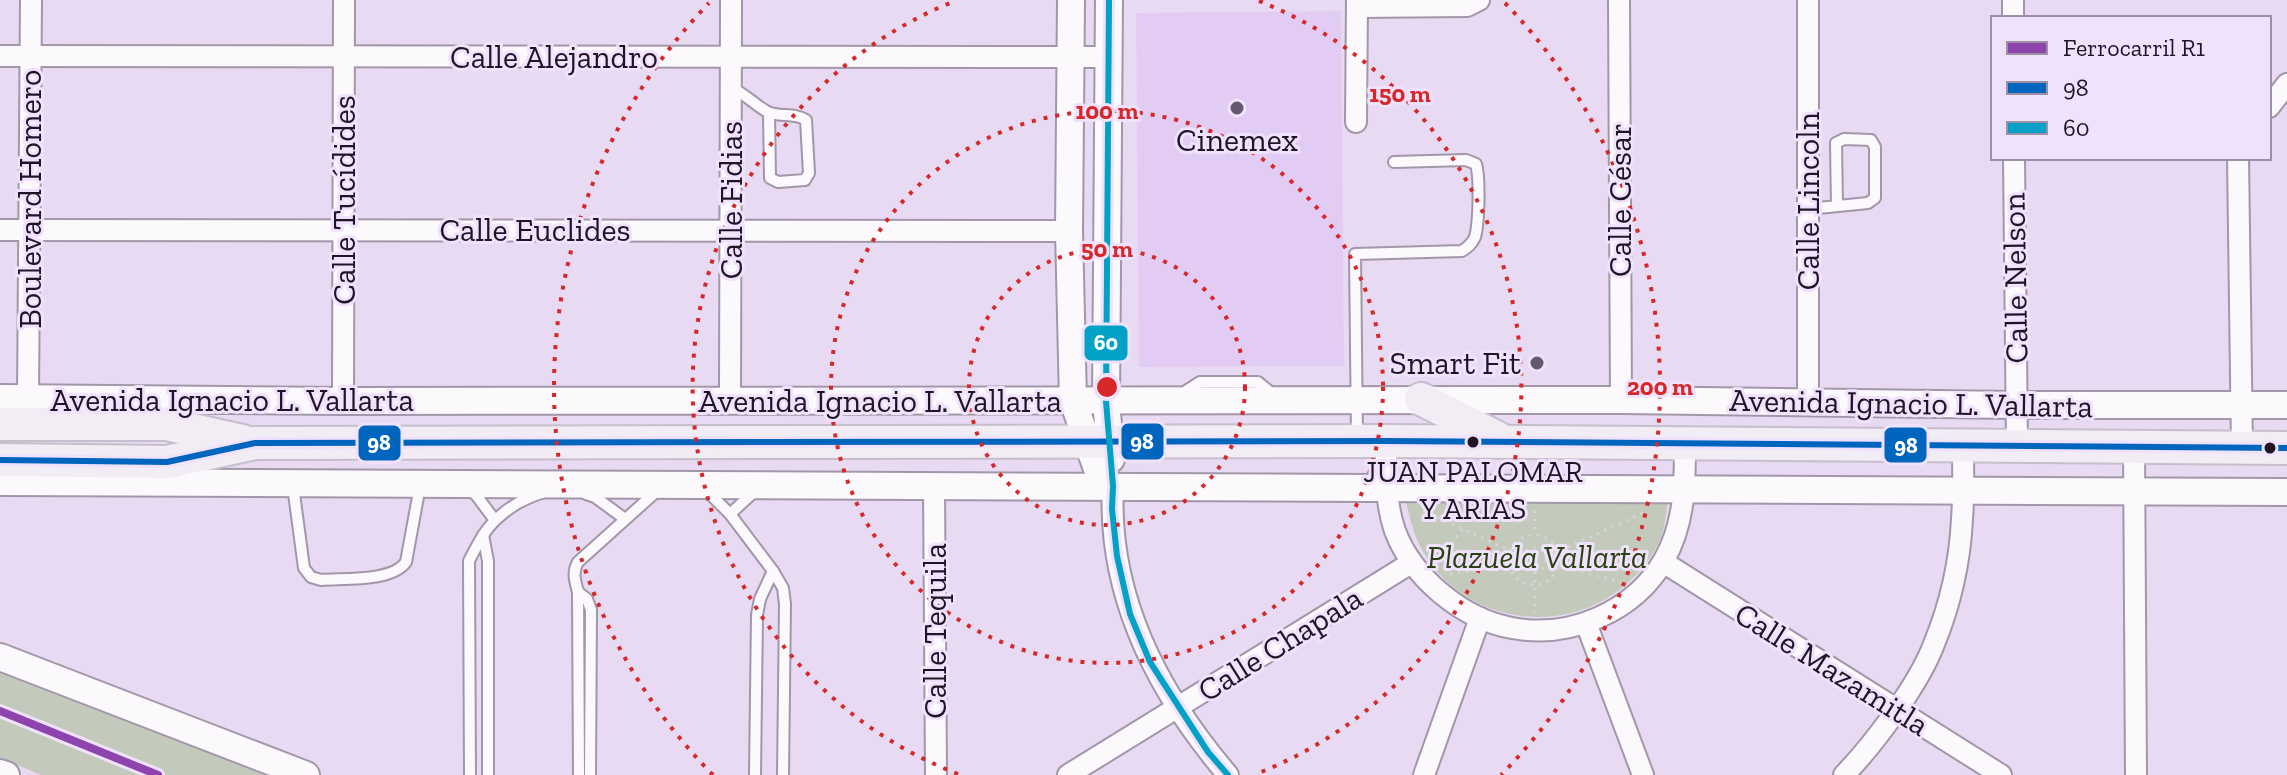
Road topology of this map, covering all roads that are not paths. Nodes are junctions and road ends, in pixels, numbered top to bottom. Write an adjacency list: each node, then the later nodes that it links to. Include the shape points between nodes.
1 (31, 0): 11 (street, Boulevard Homero)
2 (344, 0): 12 (street, Calle Tucídides)
3 (731, 0): 13 (street, Calle Fidias)
4 (1071, 0): 14 (street)
5 (1109, 0): 15 (street)
6 (1479, 0): 9 (street, via 1467,6)
7 (1619, 0): 36 (street, Calle César)
8 (1808, 0): 25 (street, Calle Lincoln)
9 (1357, 3): 20 (street)
10 (0, 56): 11 (street, Calle Alejandro)
11 (31, 56): 12 (street, Calle Alejandro); 27 (street, Boulevard Homero)
12 (344, 56): 13 (street, Calle Alejandro); 28 (street, Calle Tucídides)
13 (731, 57): 14 (street, Calle Alejandro); 17 (street, Calle Fidias)
14 (1071, 57): 15 (street, Calle Alejandro); 30 (street)
15 (1109, 57): 39 (street)
16 (2287, 84): 18 (street)
17 (731, 87): 19 (lane); 29 (street, Calle Fidias)
18 (2271, 104)
19 (769, 113): 19 (lane, via 806,120 805,180 770,178)
20 (1356, 122)
21 (2014, 160): 42 (street, Calle Nelson)
22 (2238, 160): 41 (street)
23 (1394, 162): 35 (lane, via 1476,164 1476,235 1462,251 1355,254)
24 (1837, 205): 24 (lane, via 1875,198 1871,140 1836,143); 25 (lane)
25 (1808, 209): 40 (street, Calle Lincoln)
26 (0, 230): 27 (street, Calle Euclides)
27 (30, 230): 28 (street, Calle Euclides); 32 (street, Boulevard Homero)
28 (344, 230): 29 (street, Calle Euclides); 37 (street, Calle Tucídides)
29 (731, 231): 30 (street, Calle Euclides); 34 (street, Calle Fidias)
30 (1069, 231): 38 (street)
31 (0, 398): 32 (street, Avenida Ignacio L. Vallarta)
32 (28, 399): 37 (street, Avenida Ignacio L. Vallarta)
33 (1421, 399): 35 (street, Avenida Ignacio L. Vallarta); 36 (street, Avenida Ignacio L. Vallarta); 47 (main road)
34 (730, 400): 37 (street, Avenida Ignacio L. Vallarta); 38 (street, Avenida Ignacio L. Vallarta)
35 (1357, 400): 39 (street, Avenida Ignacio L. Vallarta); 46 (lane)
36 (1621, 400): 40 (street, Avenida Ignacio L. Vallarta)
37 (343, 401)
38 (1073, 401): 39 (street, Avenida Ignacio L. Vallarta); 45 (street)
39 (1106, 401): 45 (street)
40 (1808, 402): 42 (street, Avenida Ignacio L. Vallarta)
41 (2242, 404): 42 (street, Avenida Ignacio L. Vallarta); 43 (street, Avenida Ignacio L. Vallarta); 53 (street)
42 (2016, 405): 51 (street, Calle Nelson)
43 (2287, 405)
44 (0, 424): 48 (main road, Avenida Ignacio L. Vallarta, via 166,424)
45 (1098, 440): 46 (main road, Avenida Ignacio L. Vallarta); 48 (main road, Avenida Ignacio L. Vallarta); 69 (street)
46 (1371, 441): 47 (main road, Avenida Ignacio L. Vallarta); 64 (street)
47 (1504, 441): 49 (main road, Avenida Ignacio L. Vallarta)
48 (255, 443): 55 (main road, Avenida Ignacio L. Vallarta, via 167,462)
49 (1685, 443): 50 (main road, Avenida Ignacio L. Vallarta); 65 (street)
50 (1963, 445): 51 (main road, Avenida Ignacio L. Vallarta); 66 (street)
51 (2017, 445): 52 (main road, Avenida Ignacio L. Vallarta)
52 (2134, 446): 53 (main road, Avenida Ignacio L. Vallarta); 67 (street)
53 (2242, 447): 54 (main road, Avenida Ignacio L. Vallarta)
54 (2287, 448)
55 (0, 460)
56 (0, 482): 57 (street)
57 (292, 483): 58 (street); 58 (lane, via 304,568 321,580 388,575 401,569)
58 (420, 484): 59 (street)
59 (462, 484): 60 (street); 71 (lane)
60 (664, 485): 61 (street); 72 (lane)
61 (701, 485): 62 (street); 70 (lane)
62 (762, 485): 63 (street); 70 (lane)
63 (934, 486): 69 (street); 92 (street, Calle Tequila)
64 (1386, 488): 65 (street); 69 (street); 75 (street, via 1395,531)
65 (1685, 488): 66 (street); 74 (street)
66 (1963, 489): 67 (street); 82 (street, via 1946,608 1934,646)
67 (2134, 490): 68 (street); 99 (street)
68 (2287, 492)
69 (1109, 494): 81 (street, via 1130,614 1150,662)
70 (730, 514): 76 (lane)
71 (494, 519): 72 (lane, via 534,495 552,492 595,497); 73 (lane)
72 (625, 519): 77 (lane, via 578,562)
73 (483, 535): 86 (lane, via 469,561); 87 (lane, via 488,561)
74 (1663, 562): 79 (street, via 1637,593); 82 (street, Calle Mazamitla)
75 (1411, 563): 78 (street, via 1452,602); 81 (street, Calle Chapala)
76 (773, 571): 90 (lane, via 757,615); 91 (lane, via 785,604)
77 (578, 592): 88 (lane); 89 (lane, via 591,610)
78 (1480, 618): 79 (street, via 1512,628 1551,630); 95 (street)
79 (1586, 623): 96 (street)
80 (0, 657): 85 (street)
81 (1178, 708): 93 (street, Calle Chapala); 94 (street)
82 (1896, 710): 97 (street); 98 (street, Calle Mazamitla)
83 (0, 773): 84 (street)
84 (6, 775)
85 (306, 775)
86 (470, 775)
87 (488, 775)
88 (579, 775)
89 (590, 775)
90 (755, 775)
91 (783, 775)
92 (936, 775)
93 (1068, 775)
94 (1228, 775)
95 (1424, 775)
96 (1643, 775)
97 (1844, 775)
98 (2001, 775)
99 (2136, 775)

